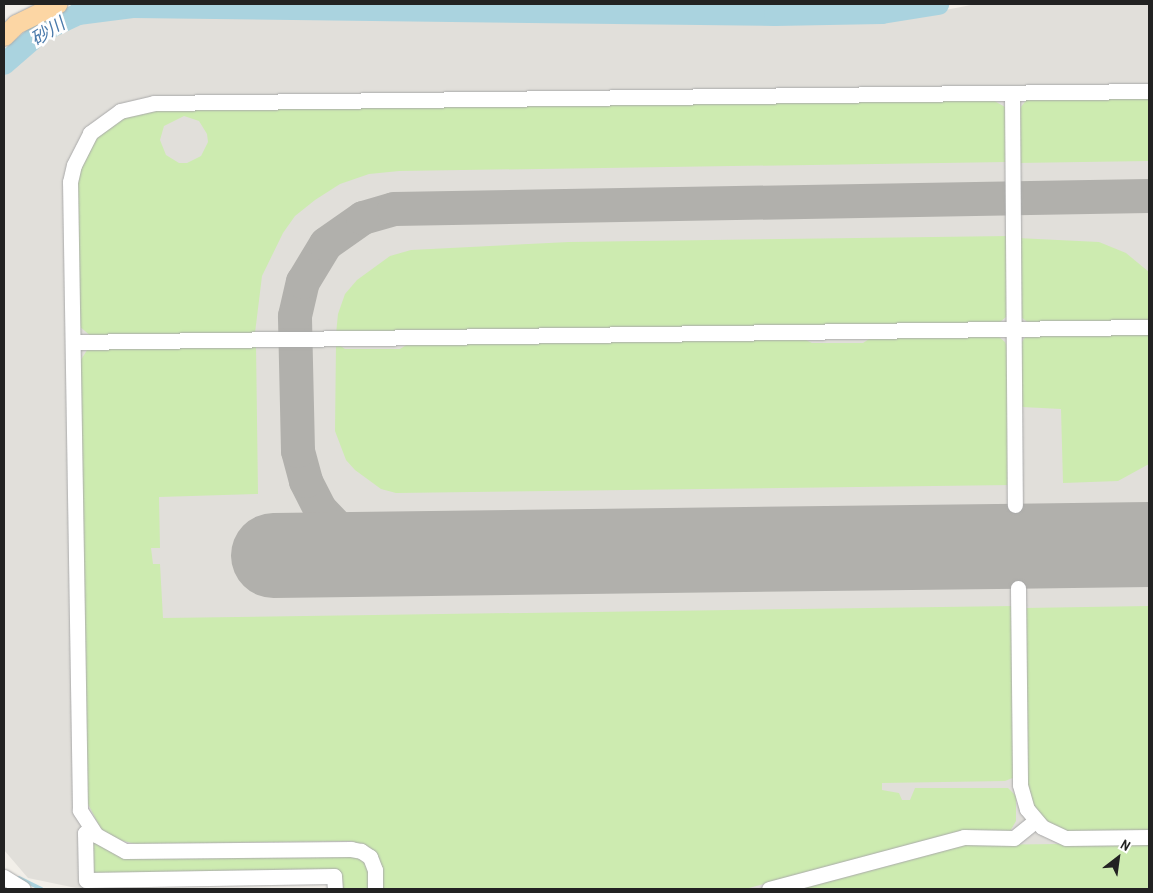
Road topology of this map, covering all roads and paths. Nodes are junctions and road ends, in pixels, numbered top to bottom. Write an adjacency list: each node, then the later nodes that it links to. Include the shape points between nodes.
1 (58, 4): 2 (main road, via 16,24)
2 (4, 36)
3 (1149, 91): 4 (street)
4 (1012, 93): 6 (street); 7 (street, via 136,105 120,111 90,133 74,165 70,182)
5 (1149, 327): 6 (street)
6 (1014, 329): 7 (street); 8 (street)
7 (73, 342): 11 (street, via 78,795 80,810)
8 (1015, 504)
9 (1018, 588): 10 (street, via 1020,786 1027,809)
10 (1035, 821): 12 (street, via 1049,832 1066,838); 19 (street, via 1014,838 964,837)
11 (90, 828): 14 (street, via 85,833 86,880); 18 (street, via 109,845 125,852 351,849 370,858 375,870)
12 (1149, 837)
13 (4, 876): 15 (street)
14 (136, 882): 16 (street, via 136,888); 17 (street, via 334,876)
15 (24, 889)
16 (154, 889)
17 (335, 889)
18 (375, 889)
19 (769, 889)

